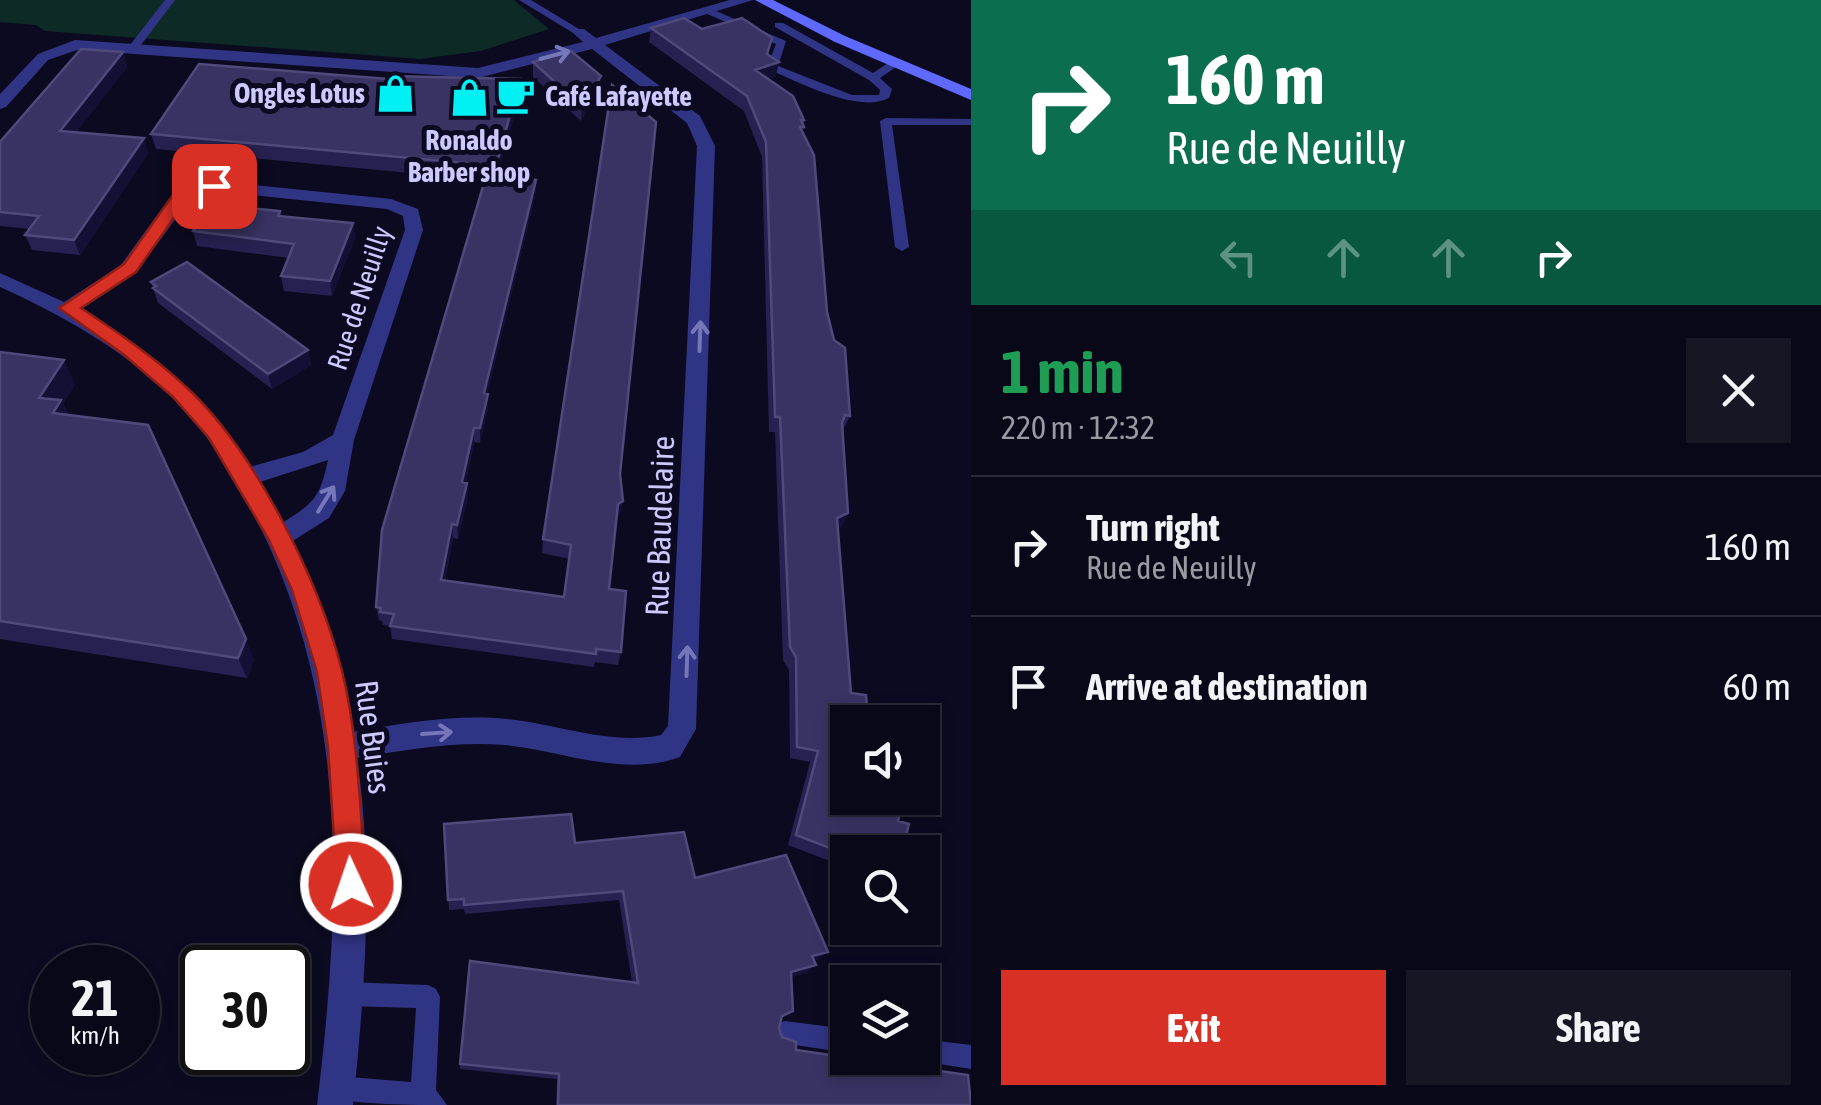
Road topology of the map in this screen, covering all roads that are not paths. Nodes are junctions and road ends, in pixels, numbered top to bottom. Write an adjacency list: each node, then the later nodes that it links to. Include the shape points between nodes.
1 (170, 0): 15 (lane)
2 (524, 0): 8 (lane)
3 (540, 0): 8 (lane)
4 (746, 0): 7 (street)
5 (762, 0): 9 (main road)
6 (797, 0): 17 (main road)
7 (703, 5): 11 (lane, via 730,24); 13 (street)
8 (555, 16): 13 (lane)
9 (796, 18): 10 (lane); 16 (main road)
10 (779, 25): 11 (lane); 12 (lane)
11 (761, 31): 14 (lane)
12 (802, 37): 14 (lane); 18 (lane)
13 (587, 38): 15 (street, via 478,73); 30 (street, Rue Baudelaire, one-way to 13, via 465,730 647,752 670,747 682,729 707,152 694,120)
14 (782, 44): 20 (lane, via 772,67 852,98)
15 (134, 47): 21 (street, via 75,45 50,52)
16 (894, 63): 18 (lane); 19 (main road)
17 (971, 77)
18 (873, 78): 20 (lane, via 886,90)
19 (971, 94)
20 (878, 100): 22 (lane)
21 (0, 104)
22 (886, 122): 23 (lane); 24 (lane)
23 (971, 122)
24 (902, 247)
25 (0, 279): 26 (street, Rue Buies)
26 (68, 308): 27 (street, Rue de Neuilly, via 130,268 176,200 198,188 402,206 412,213 414,230); 28 (street, Rue Buies, via 180,392)
27 (343, 440): 28 (street, via 310,458); 29 (street, Rue de Neuilly, one-way to 27, via 328,502)
28 (245, 477): 29 (street, Rue Buies)
29 (279, 537): 30 (street, Rue Buies, via 320,638)
30 (341, 747): 31 (street, Rue Buies, via 351,855)
31 (348, 994): 36 (street, Rue Buies); 37 (lane, via 428,997)
32 (785, 1033): 33 (lane)
33 (830, 1039)
34 (940, 1053): 35 (lane)
35 (971, 1057)
36 (336, 1097): 37 (lane)
37 (429, 1100)

